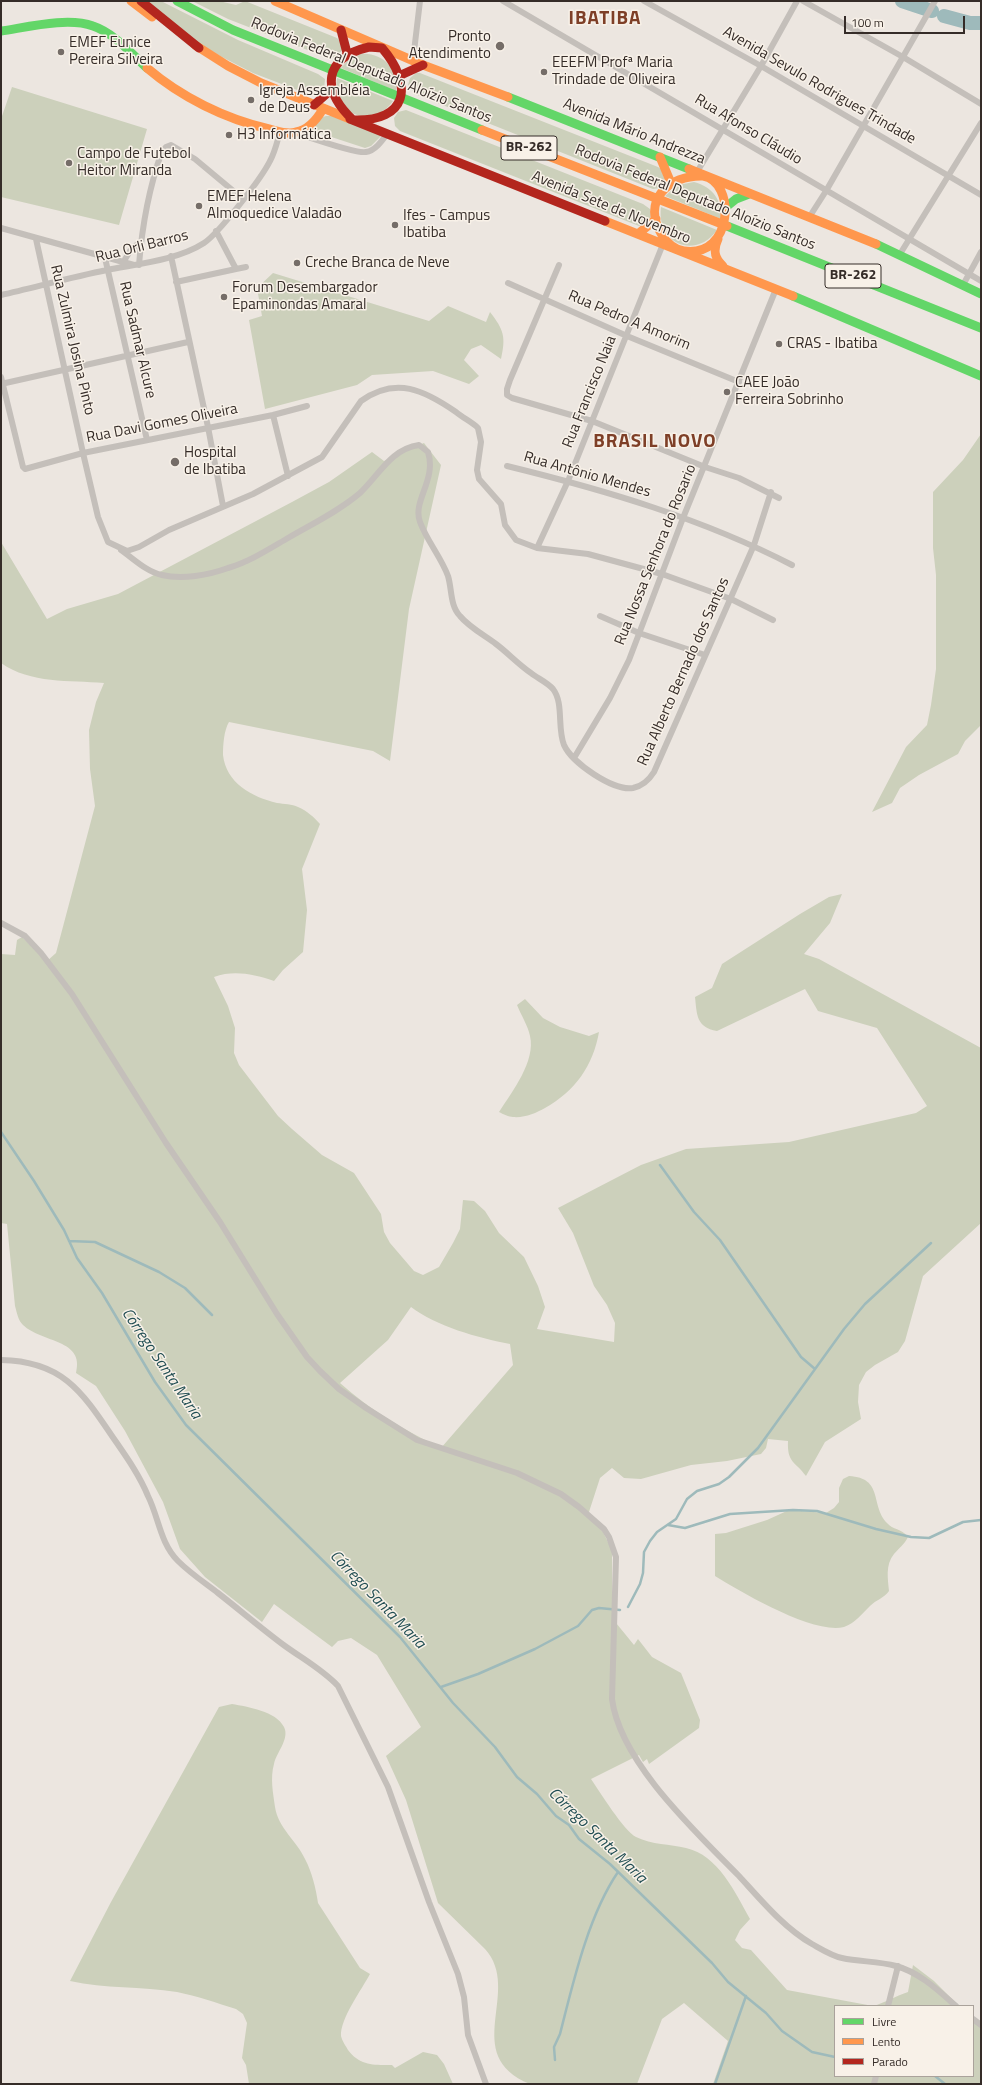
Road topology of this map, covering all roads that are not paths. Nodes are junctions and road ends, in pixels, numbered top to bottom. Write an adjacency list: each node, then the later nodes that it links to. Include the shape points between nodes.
1 (131, 1): 13 (main road, Avenida Sete de Novembro)
2 (141, 1): 13 (main road)
3 (177, 1): 20 (main road, Rodovia Federal Deputado Aloízio Santos / BR-262, via 233,30)
4 (275, 1): 11 (main road, Avenida Mário Andrezza)
5 (420, 1): 17 (street)
6 (503, 1): 31 (street, Rua Afonso Cláudio)
7 (644, 1): 19 (street, Avenida Sevulo Rodrigues Trindade)
8 (797, 1): 19 (street)
9 (803, 1): 16 (street)
10 (935, 1): 16 (street)
11 (341, 30): 14 (main road, Avenida Mário Andrezza); 15 (main road)
12 (1, 31): 32 (main road, via 67,24 93,25 111,36 175,88 238,120)
13 (199, 48): 26 (main road, Avenida Sete de Novembro, via 246,76)
14 (382, 48): 15 (main road, via 361,48); 17 (main road, Avenida Mário Andrezza); 21 (main road, via 396,62)
15 (347, 53): 20 (main road)
16 (903, 57): 25 (street); 30 (street)
17 (413, 60): 18 (main road, Avenida Mário Andrezza)
18 (423, 65): 21 (main road); 35 (main road, Avenida Mário Andrezza)
19 (761, 66): 30 (street, Avenida Sevulo Rodrigues Trindade); 31 (street)
20 (333, 70): 22 (main road); 24 (main road, Rodovia Federal Deputado Aloízio Santos / BR-262)
21 (401, 75): 24 (main road)
22 (331, 90): 23 (main road); 28 (main road, via 342,110)
23 (322, 98): 26 (main road); 27 (main road)
24 (401, 99): 28 (main road, via 393,110 383,116 371,120); 43 (main road, Rodovia Federal Deputado Aloízio Santos / BR-262)
25 (981, 104)
26 (314, 105): 27 (main road, Avenida Sete de Novembro)
27 (323, 109): 28 (main road, Avenida Sete de Novembro); 33 (main road, via 316,120)
28 (353, 120): 34 (main road, Avenida Sete de Novembro)
29 (981, 123): 37 (street)
30 (863, 127): 37 (street, Avenida Sevulo Rodrigues Trindade); 40 (street)
31 (723, 129): 36 (street); 40 (street, Rua Afonso Cláudio)
32 (280, 132): 33 (main road); 44 (street, Rua Orli Barros, via 271,159)
33 (295, 133): 34 (street, via 365,152 375,147)
34 (387, 134): 51 (main road, Avenida Sete de Novembro)
35 (660, 157): 36 (main road, Avenida Mário Andrezza); 39 (main road)
36 (697, 172): 38 (main road, Avenida Mário Andrezza)
37 (949, 177): 42 (street, Avenida Sevulo Rodrigues Trindade); 54 (street)
38 (708, 178): 39 (main road, via 689,177); 41 (main road, Avenida Mário Andrezza); 45 (main road, via 720,191)
39 (671, 183): 43 (main road)
40 (826, 191): 46 (street); 54 (street, Rua Afonso Cláudio)
41 (749, 194): 45 (main road, via 736,199); 46 (main road, Avenida Mário Andrezza)
42 (981, 195)
43 (657, 198): 47 (main road); 48 (main road, Rodovia Federal Deputado Aloízio Santos / BR-262)
44 (243, 199): 50 (street, Rua Orli Barros); 55 (street, via 183,150 171,145 166,147 162,151 154,176)
45 (726, 208): 48 (main road)
46 (810, 216): 59 (main road, Avenida Mário Andrezza)
47 (656, 220): 51 (main road); 57 (main road, via 665,240)
48 (725, 225): 52 (main road); 79 (main road, Rodovia Federal Deputado Aloízio Santos / BR-262)
49 (1, 228): 53 (street)
50 (216, 231): 60 (street, Rua Orli Barros, via 204,243); 66 (street)
51 (638, 234): 56 (main road, Avenida Sete de Novembro)
52 (719, 237): 57 (main road, via 704,248 694,251); 68 (main road, via 715,244 715,258)
53 (36, 239): 61 (street); 73 (street, Rua Zulmira Josina Pinto)
54 (910, 240): 59 (street); 69 (street, Rua Afonso Cláudio)
55 (141, 241): 62 (street); 63 (street)
56 (663, 244): 57 (main road, Avenida Sete de Novembro); 80 (street, Rua Francisco Naia)
57 (676, 249): 68 (main road, Avenida Sete de Novembro)
58 (981, 252): 69 (street)
59 (900, 254): 74 (main road, Avenida Mário Andrezza)
60 (171, 256): 63 (street, Rua Orli Barros); 71 (street)
61 (105, 258): 62 (street); 67 (street, Rua Sadmar Alcure)
62 (124, 261): 63 (street)
63 (136, 265): 67 (street, Rua Orli Barros)
64 (559, 265): 78 (street)
65 (246, 267): 66 (street)
66 (236, 268): 71 (street)
67 (107, 270): 73 (street, Rua Orli Barros); 82 (street, Rua Sadmar Alcure)
68 (729, 270): 75 (main road, Avenida Sete de Novembro)
69 (969, 274): 70 (street, Rua Afonso Cláudio); 74 (street)
70 (981, 281)
71 (176, 282): 81 (street)
72 (508, 283): 78 (street, Rua Pedro A Amorim)
73 (46, 285): 77 (street, Rua Orli Barros); 83 (street, Rua Zulmira Josina Pinto)
74 (963, 285): 76 (main road, Avenida Mário Andrezza)
75 (776, 289): 84 (main road, Avenida Sete de Novembro); 86 (street, Rua Nossa Senhora do Rosario)
76 (981, 294)
77 (1, 295)
78 (546, 300): 80 (street, Rua Pedro A Amorim); 89 (street, via 507,394 512,398)
79 (981, 328)
80 (626, 336): 86 (street, Rua Pedro A Amorim); 89 (street, Rua Francisco Naia)
81 (188, 342): 82 (street); 90 (street)
82 (127, 356): 83 (street); 91 (street, Rua Sadmar Alcure)
83 (65, 369): 85 (street); 92 (street, Rua Zulmira Josina Pinto)
84 (981, 376)
85 (1, 382): 92 (street, Rua Davi Gomes Oliveira, via 23,468 29,469)
86 (739, 382): 94 (street, Rua Nossa Senhora do Rosario)
87 (308, 406): 88 (street, Rua Davi Gomes Oliveira)
88 (273, 415): 90 (street, Rua Davi Gomes Oliveira); 95 (street)
89 (592, 421): 94 (street); 96 (street, Rua Francisco Naia)
90 (208, 427): 91 (street, Rua Davi Gomes Oliveira); 99 (street)
91 (147, 440): 92 (street, Rua Davi Gomes Oliveira)
92 (83, 453): 101 (street, Rua Zulmira Josina Pinto, via 98,517)
93 (507, 466): 96 (street, Rua Antônio Mendes)
94 (705, 467): 97 (street); 100 (street, Rua Nossa Senhora do Rosario)
95 (288, 476): 99 (street); 103 (street, via 322,457 361,401 382,389 417,390 432,396 475,425 480,435 477,470 479,479 501,504 505,525 510,533 516,540)
96 (568, 481): 100 (street, Rua Antônio Mendes); 103 (street, Rua Francisco Naia)
97 (771, 492): 98 (street); 102 (street, Rua Alberto Bernado dos Santos)
98 (778, 498)
99 (223, 506): 101 (street, via 127,551)
100 (683, 518): 102 (street, Rua Antônio Mendes); 105 (street, Rua Nossa Senhora do Rosario)
101 (108, 542): 111 (street, Rua Alberto Bernado dos Santos, via 150,570 164,576 179,577 228,569 262,553 338,508 358,494 395,454 420,445 428,452 430,466 428,484 417,514 447,574 455,610 464,621 554,690 561,737)
102 (754, 546): 104 (street, Rua Antônio Mendes); 106 (street, Rua Alberto Bernado dos Santos)
103 (537, 548): 105 (street, via 588,554)
104 (792, 566)
105 (662, 574): 106 (street); 109 (street, Rua Nossa Senhora do Rosario)
106 (731, 599): 108 (street); 110 (street, Rua Alberto Bernado dos Santos)
107 (600, 616): 109 (street)
108 (773, 620)
109 (639, 633): 110 (street); 111 (street, Rua Nossa Senhora do Rosario, via 620,680)
110 (705, 655): 111 (street, Rua Alberto Bernado dos Santos, via 654,772 643,785 635,788 619,786 595,775)
111 (574, 758)
112 (1, 923): 114 (street, via 25,936 72,994 277,1314 320,1371 366,1408 417,1440 538,1482 561,1494 604,1529 616,1557 612,1698 614,1711 618,1725 634,1753 678,1812 773,1912 811,1944 841,1958)
113 (1, 1360): 117 (street, via 27,1362 45,1367 79,1390 140,1479 164,1543 171,1554 274,1638 338,1686 388,1787 458,1974 464,1993 468,2035)
114 (898, 1966): 115 (street); 116 (street, via 924,1981)
115 (888, 2005)
116 (955, 2005)
117 (486, 2084)

